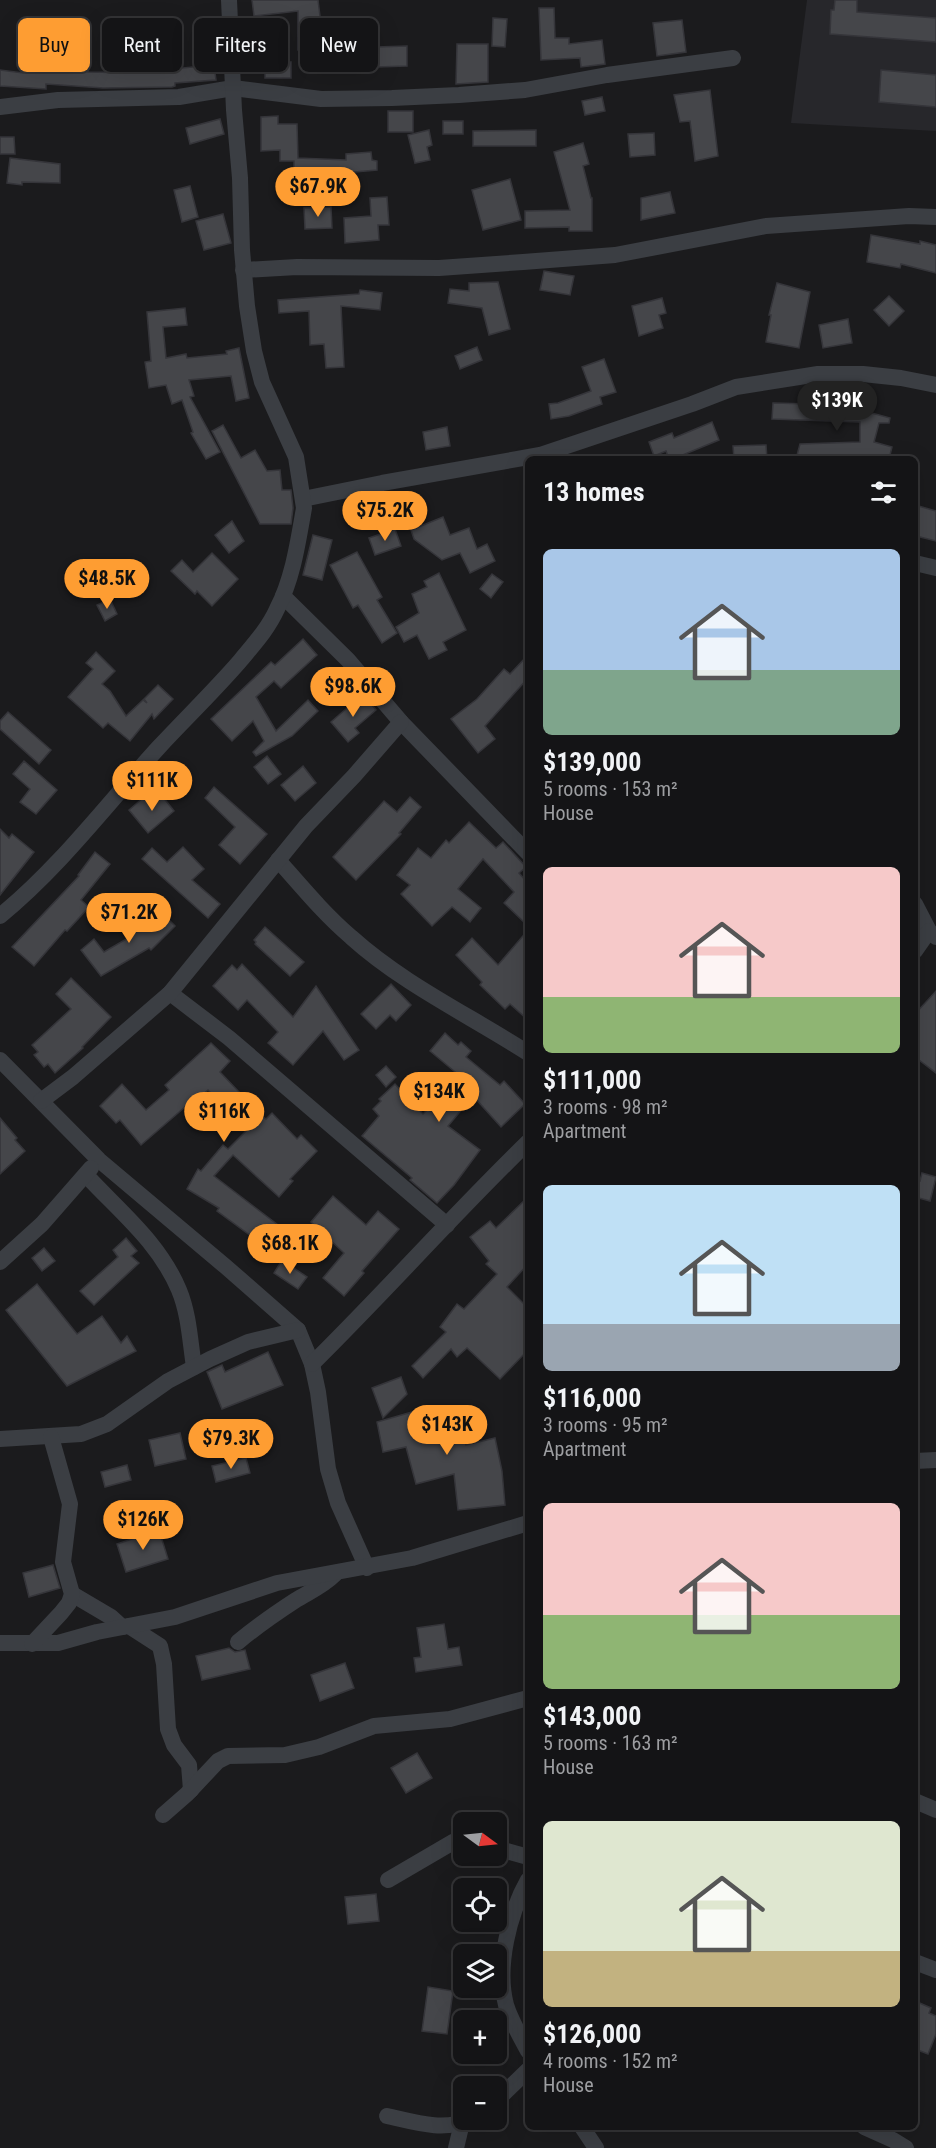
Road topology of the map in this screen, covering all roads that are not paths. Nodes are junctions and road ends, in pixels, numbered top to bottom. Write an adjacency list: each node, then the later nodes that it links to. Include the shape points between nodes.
1 (229, 0): 3 (street)
2 (734, 58): 3 (street, via 525,90 459,95 321,99)
3 (233, 88): 4 (street, via 179,97 58,100); 6 (street)
4 (0, 107)
5 (936, 217): 6 (street, via 766,226 615,255 439,268)
6 (243, 270): 10 (street, via 262,382 296,457)
7 (936, 385): 8 (street, via 872,375 818,374 736,387)
8 (534, 456)
9 (525, 458): 10 (street)
10 (303, 499): 13 (street, via 300,533)
11 (918, 564): 12 (street)
12 (936, 568)
13 (283, 596): 14 (street, via 348,660); 18 (street, via 268,627 219,684 58,859)
14 (401, 722): 15 (street); 16 (street)
15 (525, 850)
16 (278, 860): 21 (street); 22 (street, via 350,937 384,964)
17 (918, 909): 19 (street)
18 (0, 916)
19 (933, 934): 20 (street)
20 (918, 948)
21 (170, 993): 24 (street); 28 (street, via 238,1046)
22 (525, 1051)
23 (0, 1060): 24 (street)
24 (41, 1101): 26 (street)
25 (525, 1146): 28 (street)
26 (99, 1160): 27 (street); 30 (street)
27 (86, 1175): 29 (street, via 42,1224); 32 (street, via 140,1228 167,1267 184,1305)
28 (447, 1225): 31 (street)
29 (0, 1262)
30 (298, 1330): 31 (street); 32 (street, via 248,1342)
31 (312, 1364): 38 (street, via 328,1469 338,1503)
32 (194, 1367): 33 (street, via 107,1424 81,1434)
33 (51, 1437): 34 (street); 40 (street, via 70,1504 63,1562)
34 (0, 1439)
35 (918, 1461): 36 (street)
36 (936, 1461)
37 (525, 1524): 38 (street)
38 (367, 1568): 39 (street)
39 (336, 1574): 41 (street, via 277,1583 175,1617); 42 (street)
40 (72, 1594): 41 (street); 44 (street, via 61,1613)
41 (126, 1626): 44 (street, via 58,1643); 46 (street, via 160,1646 170,1738 189,1765)
42 (238, 1642)
43 (0, 1643): 44 (street)
44 (32, 1644)
45 (525, 1699): 46 (street, via 450,1719 374,1726 285,1755 228,1756 218,1761)
46 (191, 1790): 49 (street)
47 (918, 1803): 48 (street)
48 (936, 1810)
49 (163, 1815)
50 (453, 1842): 53 (street)
51 (507, 1851): 52 (street)
52 (525, 1856)
53 (388, 1880)
54 (525, 1886): 57 (street, via 510,1919 504,1980 506,2004)
55 (918, 1963): 56 (street)
56 (936, 1970)
57 (525, 2046)
58 (525, 2073): 59 (street)
59 (507, 2090)
60 (387, 2116): 61 (street, via 444,2127)
61 (453, 2125)
62 (463, 2130): 65 (street)
63 (584, 2130): 66 (street)
64 (871, 2130): 67 (street)
65 (456, 2148)
66 (596, 2148)
67 (906, 2148)

